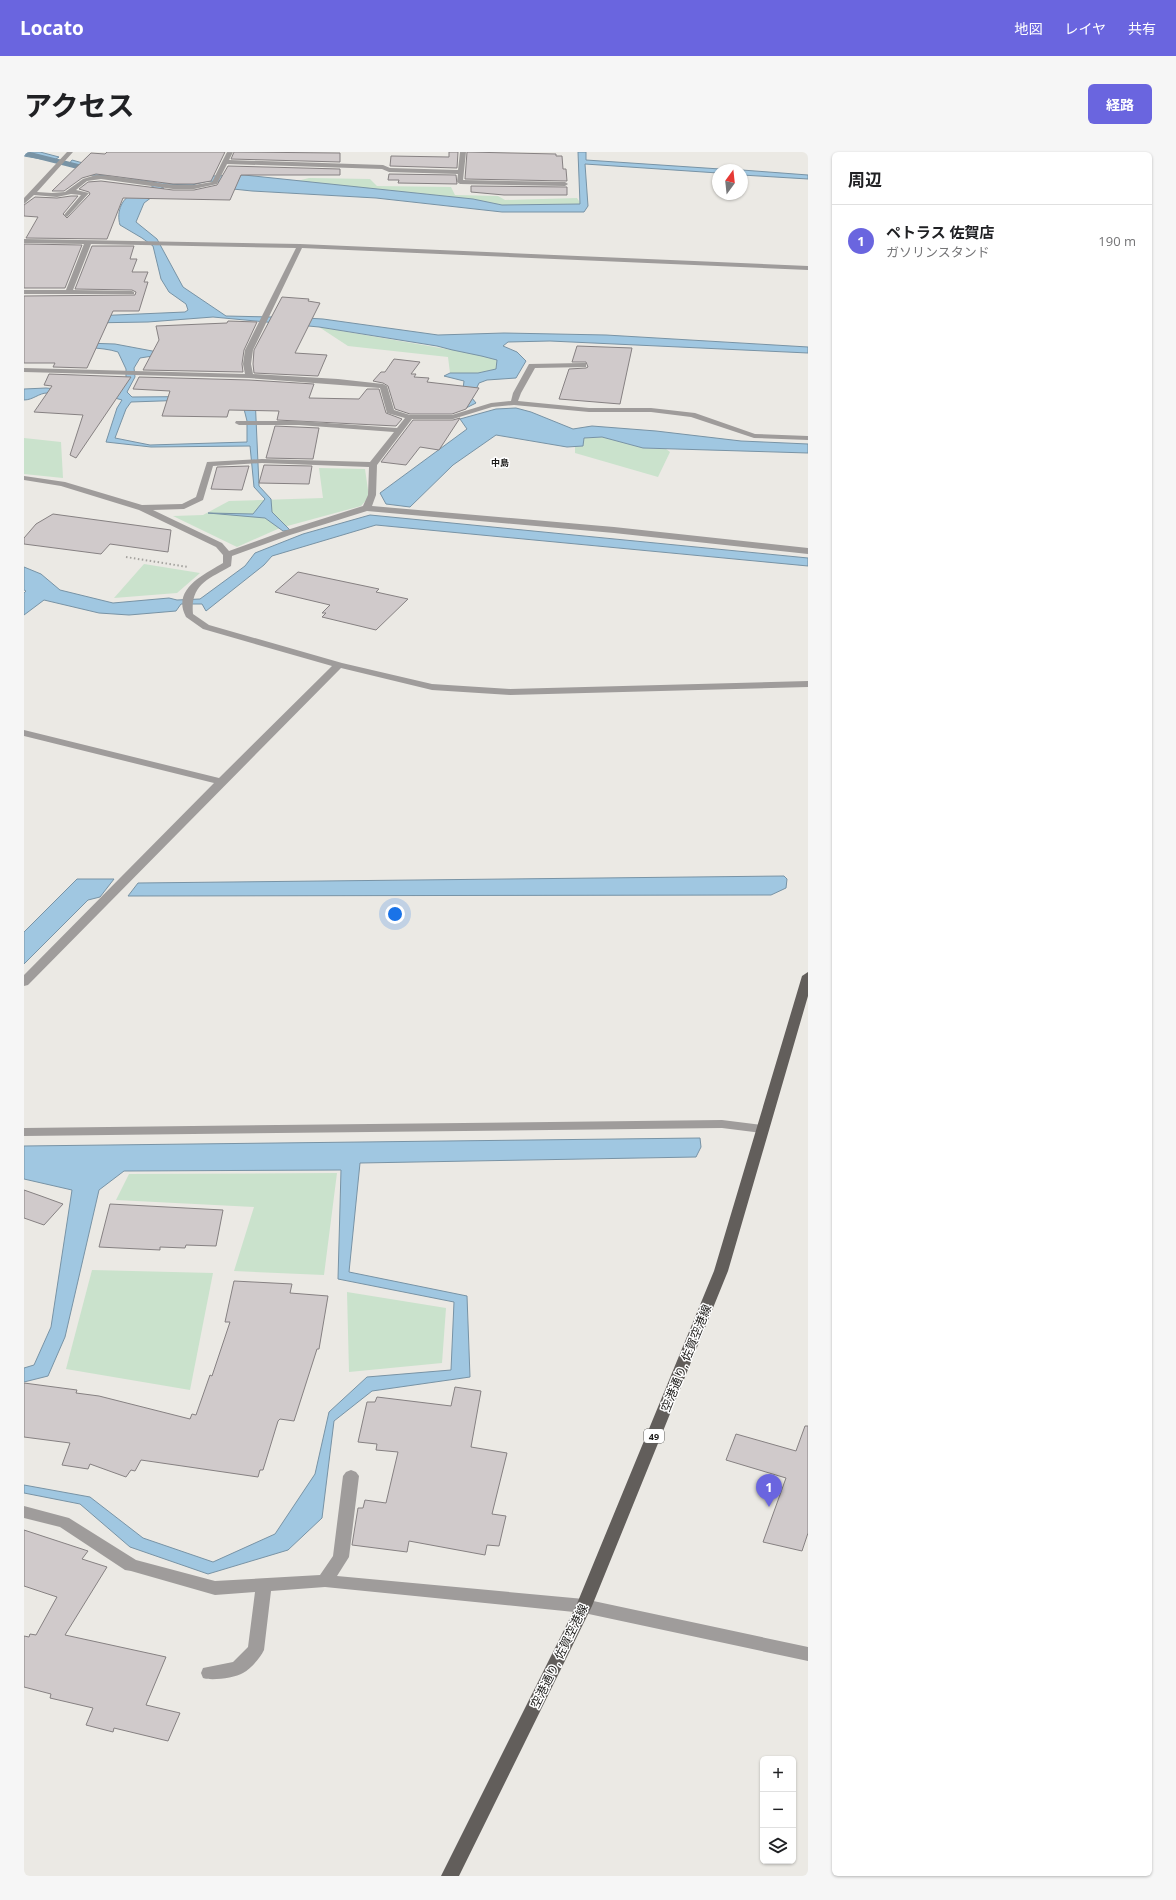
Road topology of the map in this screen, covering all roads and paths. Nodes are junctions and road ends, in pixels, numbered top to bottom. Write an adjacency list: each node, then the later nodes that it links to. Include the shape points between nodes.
1 (70, 152): 8 (street)
2 (230, 152): 4 (street)
3 (463, 152): 5 (street)
4 (225, 162): 5 (street); 9 (street, via 215,183 199,187 152,185 104,177 84,180)
5 (460, 172): 6 (street, via 460,182)
6 (565, 184)
7 (24, 188): 8 (street)
8 (34, 191): 9 (street, via 61,194); 10 (street)
9 (71, 192): 11 (street, via 86,193)
10 (24, 202)
11 (67, 215)
12 (24, 241): 13 (street)
13 (88, 242): 14 (street); 17 (street)
14 (300, 246): 15 (street); 21 (street, via 249,350)
15 (808, 268)
16 (24, 292): 17 (street)
17 (69, 292): 18 (street)
18 (132, 293)
19 (583, 365): 22 (street, via 532,366)
20 (24, 370): 21 (street)
21 (249, 375): 23 (street, via 330,379 384,386 390,411)
22 (514, 403): 23 (street, via 491,405 453,417); 26 (street, via 590,410 652,410 692,416 754,436)
23 (410, 417): 25 (street)
24 (240, 423): 25 (street, via 299,423)
25 (398, 430): 27 (street)
26 (808, 438)
27 (373, 465): 29 (street, via 262,462 210,464 200,498 184,506); 30 (street, via 372,495)
28 (24, 478): 29 (street, via 62,484)
29 (142, 508): 32 (street, via 219,545)
30 (367, 508): 31 (street, via 614,530); 32 (street, via 287,533)
31 (808, 551)
32 (227, 556): 34 (street, via 228,564)
33 (126, 557): 34 (path)
34 (216, 571): 35 (street, via 191,588 187,601 189,615 206,627)
35 (339, 665): 36 (street, via 432,687 510,692); 38 (street)
36 (808, 684)
37 (24, 733): 38 (street)
38 (221, 782): 40 (street)
39 (808, 976): 41 (main road, 空港通り, 佐賀空港線 / 49)
40 (24, 982)
41 (762, 1129): 42 (street, via 722,1124); 47 (main road, 空港通り, 佐賀空港線 / 49, via 722,1271)
42 (24, 1132)
43 (351, 1476): 45 (street, via 341,1557)
44 (24, 1512): 46 (street, via 64,1522 131,1565 216,1588)
45 (325, 1581): 46 (street); 47 (street)
46 (264, 1584): 49 (street, via 256,1650 238,1668)
47 (584, 1606): 48 (street); 50 (main road, 空港通り, 佐賀空港線 / 49)
48 (808, 1654)
49 (209, 1673)
50 (450, 1876)

